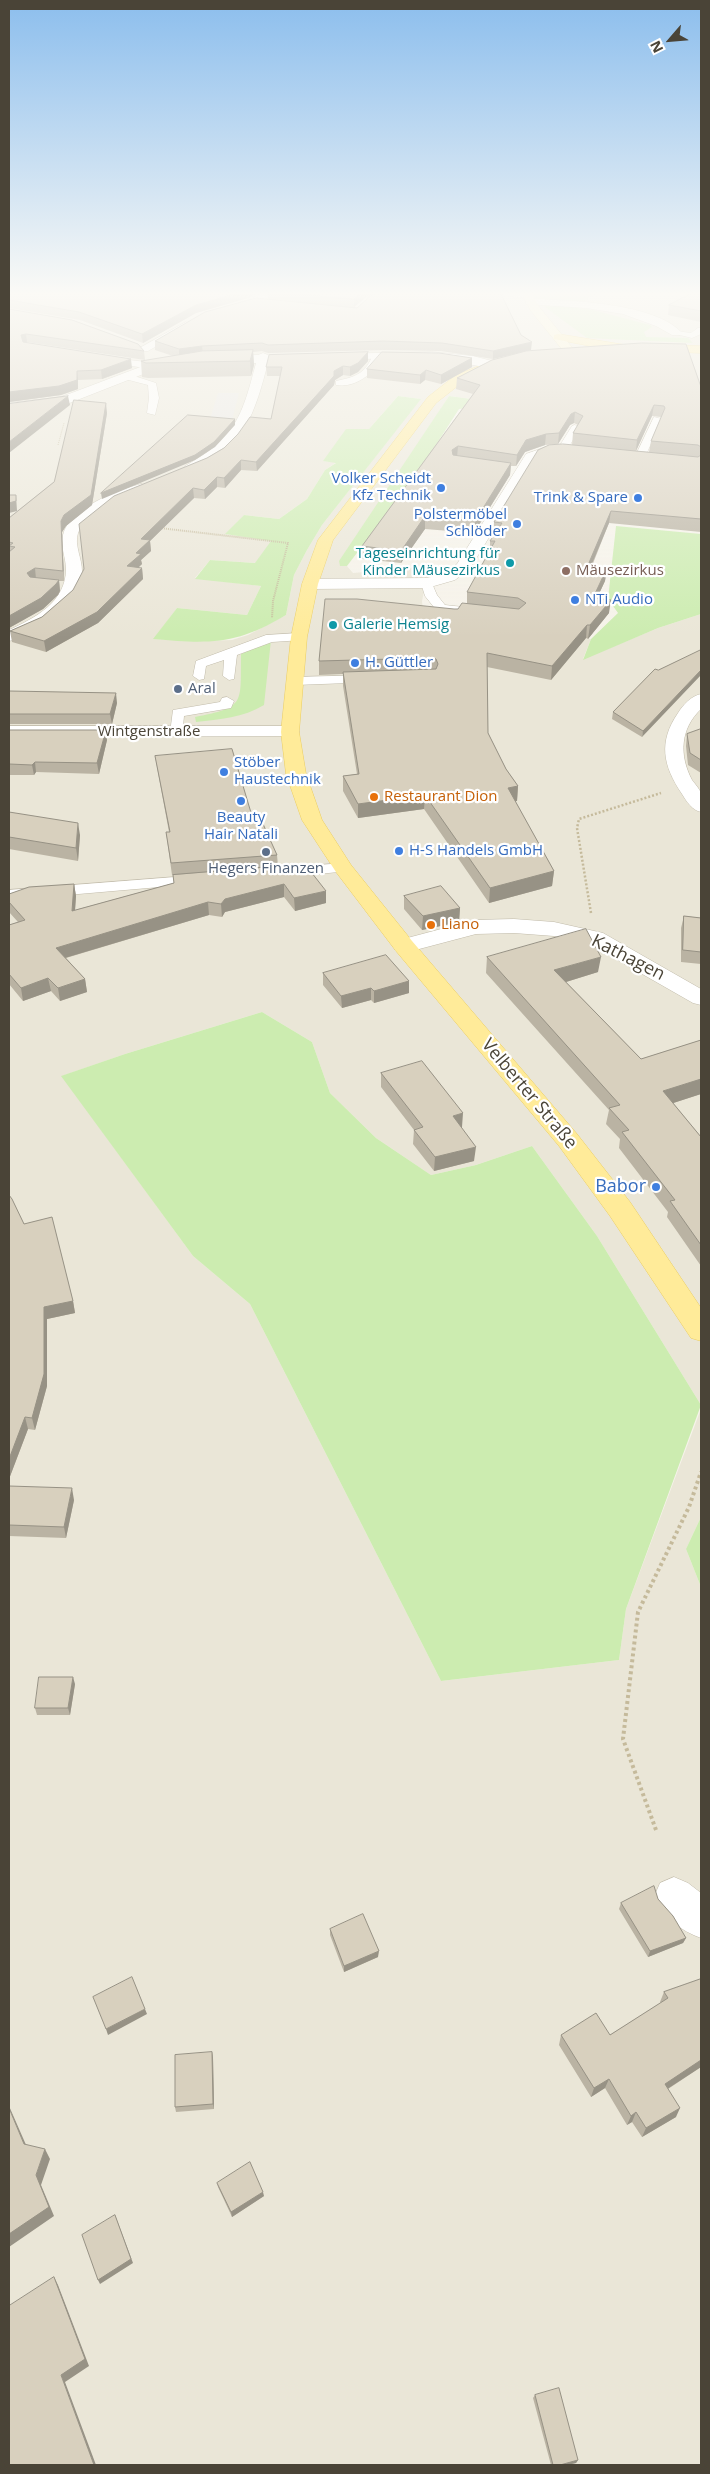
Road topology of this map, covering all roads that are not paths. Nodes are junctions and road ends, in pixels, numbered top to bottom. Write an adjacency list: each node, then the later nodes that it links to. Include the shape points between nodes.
1 (153, 407): 4 (lane)
2 (249, 407): 11 (street, via 240,431 205,462)
3 (426, 407): 14 (main road, Velberter Straße, via 326,540)
4 (152, 413)
5 (657, 419): 9 (lane)
6 (575, 428): 7 (lane)
7 (562, 450): 8 (street); 13 (street, via 546,451 531,457 515,471 463,567 449,577)
8 (582, 452)
9 (635, 457): 10 (street)
10 (659, 459)
11 (178, 474)
12 (153, 484): 16 (street, via 105,502 77,525 70,540 74,570 52,611)
13 (427, 582): 14 (street); 15 (lane, via 431,596 441,608)
14 (310, 584): 17 (main road, Velberter Straße)
15 (498, 614)
16 (9, 636)
17 (300, 637): 18 (lane, via 270,638); 20 (main road, Velberter Straße)
18 (221, 657): 18 (lane, via 214,676)
19 (382, 679): 20 (lane)
20 (295, 681): 24 (main road, Velberter Straße)
21 (701, 699): 26 (street, via 687,711 672,754 684,786)
22 (208, 704): 25 (lane, via 178,713)
23 (9, 732): 25 (street, Wintgenstraße)
24 (290, 732): 25 (street, Wintgenstraße); 27 (main road, Velberter Straße, via 296,774 312,820)
25 (177, 733)
26 (701, 806)
27 (343, 868): 28 (lane); 31 (main road, Velberter Straße)
28 (244, 876)
29 (215, 878): 30 (lane)
30 (9, 895)
31 (404, 946): 32 (street, Kathagen, via 475,927 554,929 595,938); 33 (main road, Velberter Straße, via 568,1140 620,1209)
32 (701, 998)
33 (701, 1330)

